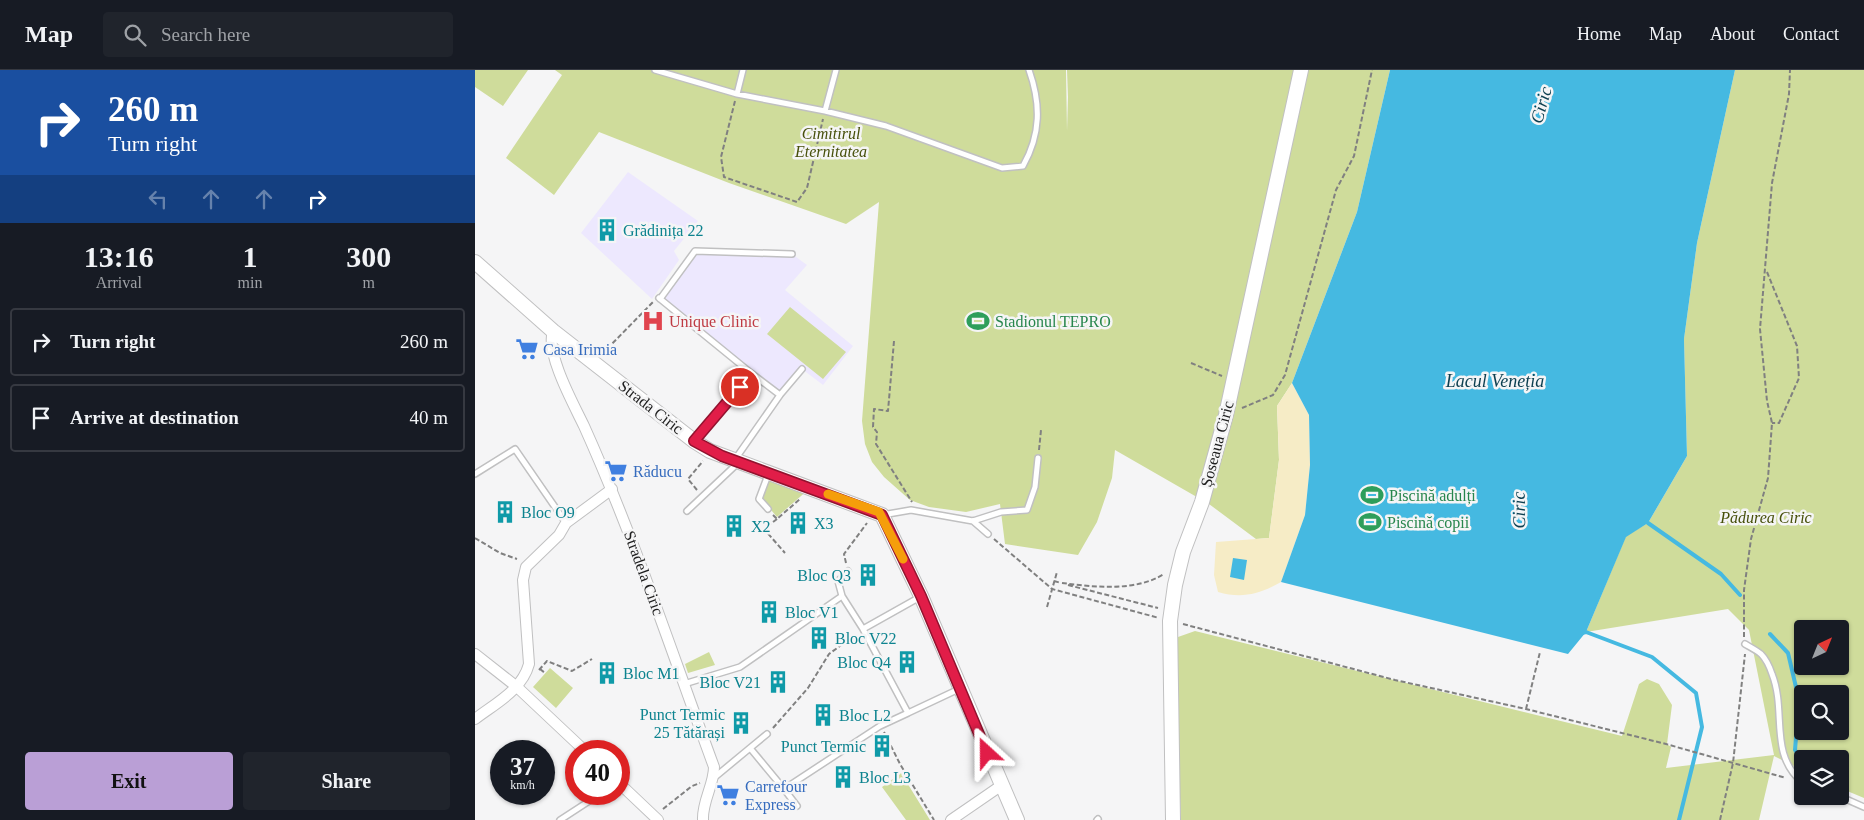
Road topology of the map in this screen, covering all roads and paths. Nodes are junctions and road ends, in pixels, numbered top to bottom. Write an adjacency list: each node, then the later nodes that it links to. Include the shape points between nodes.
1 (655, 70): 8 (lane)
2 (743, 70): 8 (lane)
3 (837, 70): 9 (lane)
4 (1029, 70): 9 (lane, via 1039,112 1033,150 1023,166 1002,168 886,126)
5 (1301, 70): 20 (street, Șoseaua Ciric)
6 (1372, 70): 22 (path, via 1354,156 1336,190 1285,375 1273,395)
7 (1790, 70): 12 (path, via 1789,94 1773,183)
8 (737, 94): 9 (lane); 9 (path, via 721,157 724,177 797,202 807,188)
9 (825, 111)
10 (792, 254): 13 (lane, via 695,251)
11 (475, 262): 14 (street, Strada Ciric)
12 (1766, 270): 23 (path, via 1760,329); 23 (path, via 1797,346 1799,378 1779,423)
13 (659, 298): 16 (path); 19 (lane)
14 (553, 331): 16 (street, Strada Ciric); 32 (street, Stradela Ciric, via 551,345 567,389)
15 (894, 341): 36 (path, via 888,411 874,409 873,427 877,432 876,444 913,501)
16 (593, 361): 25 (street, Strada Ciric)
17 (1191, 363): 20 (path)
18 (802, 369): 21 (lane)
19 (751, 373): 21 (lane); 25 (lane)
20 (1233, 380): 22 (street, Șoseaua Ciric)
21 (780, 395): 28 (lane)
22 (1226, 415): 45 (street, Șoseaua Ciric, via 1202,502)
23 (1772, 423): 57 (path, via 1768,478 1751,539 1744,590)
24 (1041, 430): 27 (path)
25 (694, 441): 26 (street, Strada Ciric)
26 (710, 451): 28 (street, Strada Ciric); 33 (path, via 688,479)
27 (1038, 458): 39 (lane, via 1035,487 1027,510 1001,512)
28 (737, 461): 29 (street, Strada Ciric); 33 (lane)
29 (769, 472): 31 (street, Strada Ciric); 34 (lane, via 759,499)
30 (475, 474): 40 (lane, via 515,448)
31 (813, 488): 37 (street, Strada Ciric); 38 (path)
32 (612, 489): 40 (street); 64 (street, Stradela Ciric)
33 (702, 497): 35 (lane)
34 (768, 509): 38 (path)
35 (687, 510)
36 (911, 510): 37 (lane); 39 (lane)
37 (879, 513): 46 (path, via 844,554); 52 (street)
38 (777, 519): 43 (path, via 764,530)
39 (973, 521): 41 (lane)
40 (566, 523): 44 (street, via 559,535)
41 (988, 534): 50 (path)
42 (475, 538): 44 (path, via 500,553)
43 (785, 553)
44 (529, 564): 63 (street, via 523,580 529,664)
45 (1180, 564): 49 (path, via 1147,583 1099,587); 55 (street, Șoseaua Ciric)
46 (848, 571): 51 (lane, via 838,581)
47 (1057, 572): 48 (path)
48 (1054, 581): 49 (path); 50 (path)
49 (1062, 583): 55 (path)
50 (1052, 589): 53 (path); 54 (path)
51 (842, 596): 56 (lane); 64 (lane, via 740,668)
52 (921, 596): 56 (lane); 66 (street)
53 (1047, 607)
54 (1153, 616)
55 (1175, 617): 67 (path, via 1395,680); 91 (street, Șoseaua Ciric, via 1170,718)
56 (863, 629): 68 (lane); 71 (path, via 829,654 808,688)
57 (1745, 644): 74 (path); 75 (lane, via 1761,654 1770,668 1781,710 1781,749)
58 (1541, 652): 67 (path)
59 (475, 654): 65 (street)
60 (592, 659): 61 (path, via 572,671 547,661)
61 (540, 669): 62 (path); 63 (path, via 535,675)
62 (545, 673)
63 (526, 675): 65 (street)
64 (684, 684): 76 (street, Stradela Ciric, via 714,767)
65 (517, 687): 69 (street); 72 (street)
66 (959, 689): 68 (lane); 78 (street)
67 (1526, 709): 74 (path)
68 (908, 712): 70 (lane)
69 (475, 719)
70 (880, 726): 79 (lane); 88 (path)
71 (767, 734): 73 (lane)
72 (573, 740)
73 (750, 748): 76 (lane); 79 (lane)
74 (1733, 762): 77 (path); 92 (path)
75 (1794, 775)
76 (714, 778): 85 (path, via 692,786); 87 (street, via 705,801)
77 (1788, 779)
78 (1002, 785): 89 (street); 90 (street)
79 (784, 790): 83 (lane)
80 (630, 793): 85 (street)
81 (1849, 800): 84 (lane)
82 (583, 805): 86 (lane)
83 (797, 806)
84 (1864, 807)
85 (656, 818)
86 (560, 820)
87 (703, 820)
88 (934, 820)
89 (951, 820)
90 (1017, 820)
91 (1173, 820)
92 (1720, 820)

